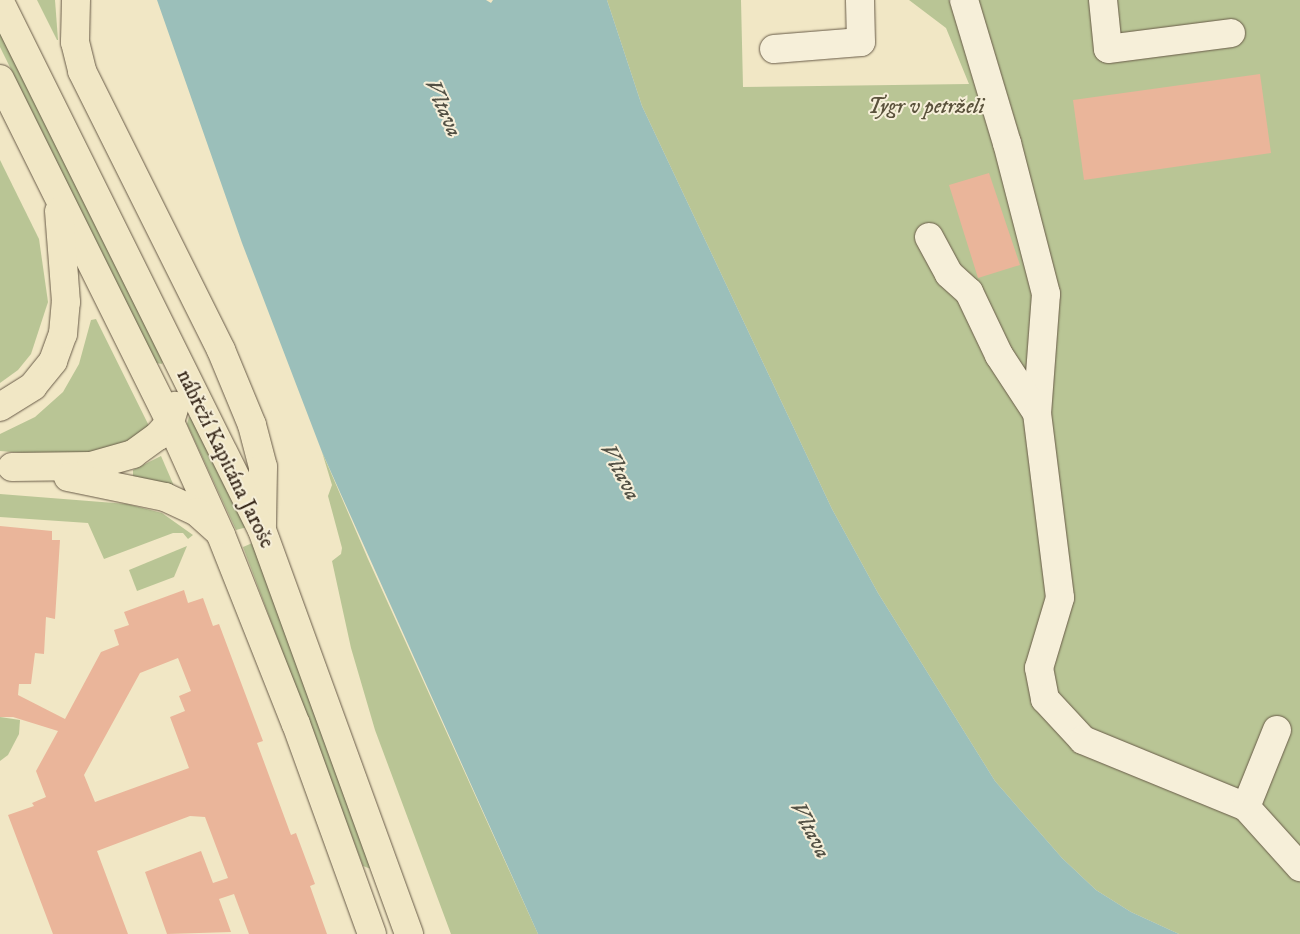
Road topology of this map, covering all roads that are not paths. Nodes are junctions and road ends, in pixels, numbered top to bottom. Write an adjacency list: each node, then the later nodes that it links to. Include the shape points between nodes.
1 (76, 0): 16 (main road, via 74,26 79,57 90,90 220,350 252,425 263,467)
2 (860, 0): 7 (lane, via 862,42)
3 (964, 0): 13 (lane, via 1007,143 1046,294)
4 (0, 2): 11 (main road, nábřeží Kapitána Jaroše)
5 (1104, 4): 6 (lane, via 1108,49)
6 (1231, 33)
7 (774, 49)
8 (0, 79): 9 (main road, nábřeží Kapitána Jaroše)
9 (58, 196): 12 (main road, via 65,276 63,334 53,361 33,386); 14 (main road, nábřeží Kapitána Jaroše)
10 (929, 237): 13 (lane, via 949,274 969,292 999,355)
11 (175, 355): 14 (main road, via 178,383); 16 (main road, nábřeží Kapitána Jaroše)
12 (0, 407)
13 (1037, 413): 19 (lane, via 1060,598 1039,668 1045,699 1083,740)
14 (170, 422): 15 (main road, via 146,446 107,463); 17 (main road, nábřeží Kapitána Jaroše)
15 (6, 466): 17 (main road, via 123,486 165,497 197,512)
16 (262, 530): 22 (main road, nábřeží Kapitána Jaroše)
17 (221, 535): 21 (main road, nábřeží Kapitána Jaroše, via 296,724)
18 (1277, 730): 19 (lane)
19 (1246, 807): 20 (lane)
20 (1300, 867)
21 (372, 934)
22 (409, 934)

